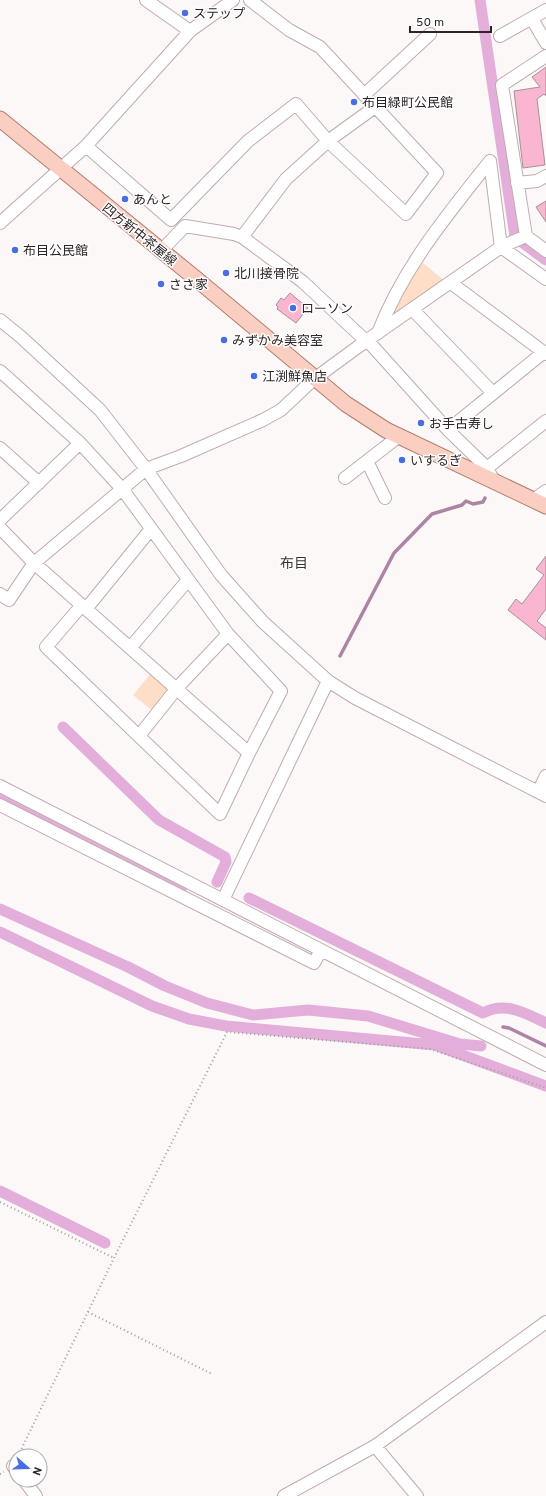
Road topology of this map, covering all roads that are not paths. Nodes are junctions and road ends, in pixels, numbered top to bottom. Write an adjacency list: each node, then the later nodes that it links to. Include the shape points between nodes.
1 (146, 0): 6 (street)
2 (233, 0): 6 (street)
3 (250, 0): 11 (street, via 290,30 320,47)
4 (546, 10): 5 (street)
5 (532, 19): 8 (street); 9 (street)
6 (190, 31): 15 (street)
7 (430, 34): 11 (street)
8 (500, 36)
9 (546, 43)
10 (546, 56): 18 (street, via 502,85)
11 (364, 94): 12 (street)
12 (375, 107): 14 (street); 14 (street, via 437,173 406,214)
13 (0, 119): 16 (main road, 四方新中茶屋線)
14 (328, 141): 19 (street, via 296,104 248,141); 22 (street, via 286,179)
15 (86, 146): 16 (street); 19 (street)
16 (60, 169): 20 (street); 25 (main road, 四方新中茶屋線)
17 (546, 176): 18 (street, via 537,181)
18 (517, 183): 23 (street)
19 (171, 220): 21 (street)
20 (0, 223)
21 (185, 226): 22 (street, via 234,234); 25 (street)
22 (242, 238): 32 (street, via 303,282)
23 (520, 238): 24 (street); 26 (street)
24 (501, 247): 27 (street); 28 (street); 31 (street, via 490,161 430,236 389,303)
25 (161, 251): 35 (main road, 四方新中茶屋線)
26 (546, 251)
27 (546, 280)
28 (451, 283): 29 (street); 33 (street)
29 (413, 310): 31 (street); 36 (street)
30 (0, 320): 44 (street, via 100,410)
31 (378, 333): 32 (street)
32 (367, 340): 35 (street); 38 (street)
33 (545, 353): 36 (street)
34 (0, 371): 40 (street)
35 (314, 379): 39 (main road, 四方新中茶屋線, via 346,404); 44 (street, via 281,410 263,420)
36 (493, 393): 38 (street)
37 (546, 421): 43 (street)
38 (448, 430): 43 (street)
39 (398, 437): 42 (street); 47 (main road, 四方新中茶屋線)
40 (80, 443): 46 (street); 48 (street)
41 (0, 448): 46 (street)
42 (367, 461): 45 (street); 50 (street)
43 (487, 468): 47 (street)
44 (146, 469): 48 (street); 61 (street, via 221,575 263,622)
45 (345, 478)
46 (39, 483): 52 (street)
47 (496, 483): 51 (main road, 四方新中茶屋線)
48 (123, 490): 54 (street); 55 (street)
49 (546, 491): 51 (street)
50 (385, 498)
51 (540, 503)
52 (0, 520)
53 (0, 528): 55 (street)
54 (151, 529): 56 (street); 58 (street)
55 (34, 563): 57 (street, via 9,600); 58 (street)
56 (188, 580): 59 (street); 60 (street)
57 (0, 594)
58 (84, 607): 60 (street); 63 (street, via 46,647)
59 (228, 634): 62 (street); 64 (street, via 281,690)
60 (130, 648): 62 (street)
61 (328, 681): 67 (street, via 355,698); 69 (street)
62 (177, 688): 63 (street); 64 (street)
63 (139, 736): 64 (street, via 220,814)
64 (249, 753)
65 (546, 776): 67 (street)
66 (0, 786): 69 (street)
67 (542, 794)
68 (0, 805): 70 (street, via 314,963)
69 (223, 900): 70 (street)
70 (321, 950): 71 (street)
71 (546, 1065)
72 (546, 1322): 73 (street)
73 (376, 1446): 74 (street); 75 (street)
74 (284, 1496)
75 (417, 1496)

